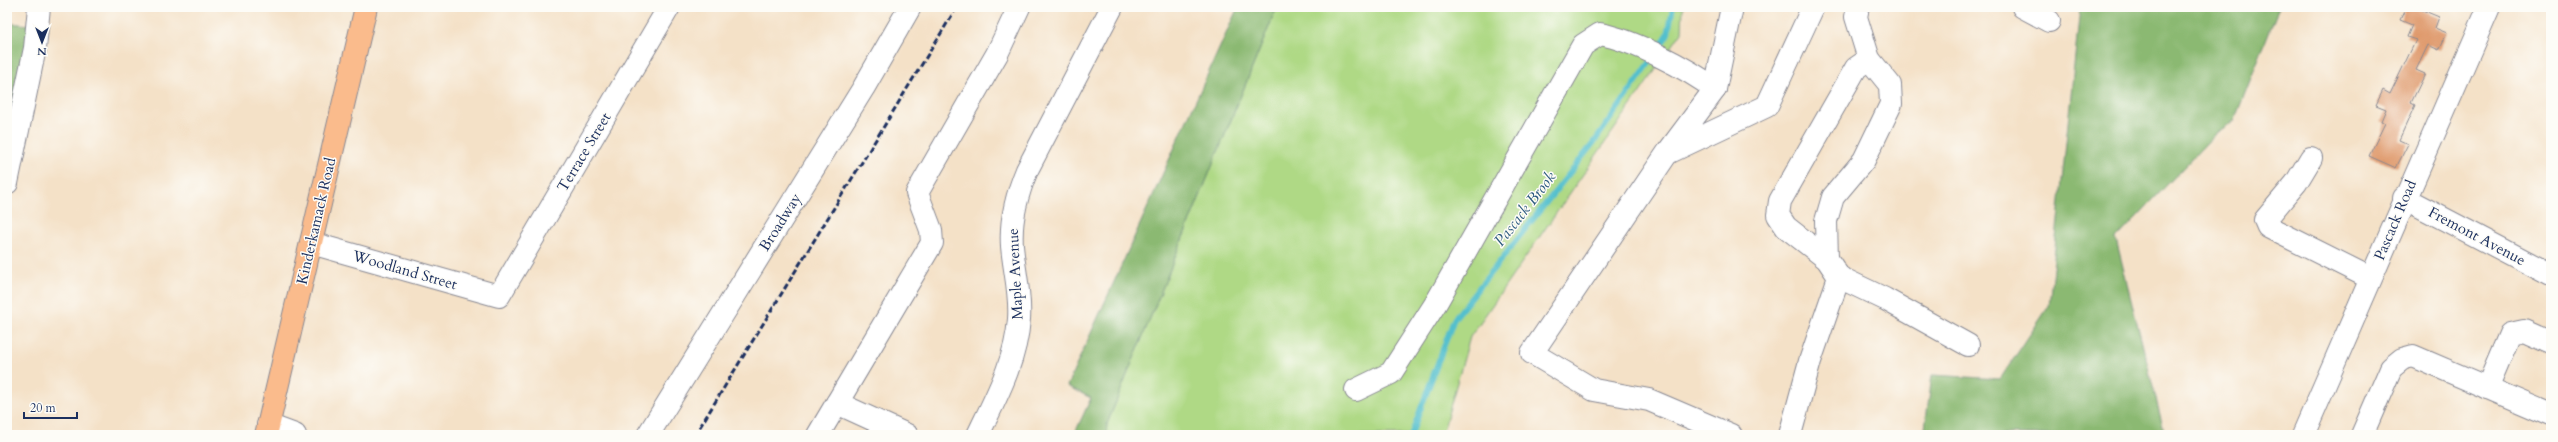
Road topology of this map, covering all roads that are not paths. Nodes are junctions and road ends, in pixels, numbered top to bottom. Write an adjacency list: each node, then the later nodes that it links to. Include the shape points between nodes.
1 (39, 7): 17 (street, via 34,56)
2 (366, 7): 19 (main road, Kinderkamack Road)
3 (669, 7): 24 (street, Terrace Street)
4 (910, 7): 33 (street, Broadway, via 864,87)
5 (1018, 7): 29 (street, via 993,60 918,193 931,230 932,243)
6 (1112, 7): 36 (street, Maple Avenue, via 1027,170 1018,193 1012,245 1019,318 1015,347 1007,375)
7 (1732, 7): 14 (street)
8 (1813, 7): 15 (street, via 1767,106)
9 (1858, 7): 13 (street, via 1856,17)
10 (2023, 7): 12 (street)
11 (2489, 7): 18 (street, Pascack Road)
12 (2049, 21)
13 (1869, 59): 20 (street, via 1890,85 1891,104 1864,160 1833,197 1826,221); 20 (street, via 1856,68 1780,201 1778,215 1786,227)
14 (1715, 89): 15 (street); 28 (street, via 1681,69 1617,38 1600,34 1583,45 1436,303 1391,373)
15 (1668, 152): 37 (street, via 1532,353 1594,390 1649,400)
16 (2311, 158): 23 (street, via 2296,183 2265,220 2268,228)
17 (7, 183)
18 (2404, 198): 21 (street, Fremont Avenue); 23 (street, Pascack Road)
19 (311, 243): 24 (street, Woodland Street); 31 (main road, Kinderkamack Road)
20 (1827, 259): 22 (street)
21 (2551, 275)
22 (1839, 277): 26 (street); 38 (street, via 1810,361)
23 (2370, 278): 39 (street, Pascack Road)
24 (499, 296)
25 (2551, 342): 27 (street, via 2524,331 2510,334)
26 (1968, 345)
27 (2487, 388): 30 (street); 40 (street, via 2413,356 2402,359 2391,368)
28 (1356, 390)
29 (837, 403): 34 (street); 35 (street)
30 (2551, 415)
31 (267, 430): 32 (street)
32 (294, 435)
33 (648, 435)
34 (818, 435)
35 (907, 435)
36 (978, 435)
37 (1731, 435)
38 (1790, 435)
39 (2303, 435)
40 (2362, 435)

